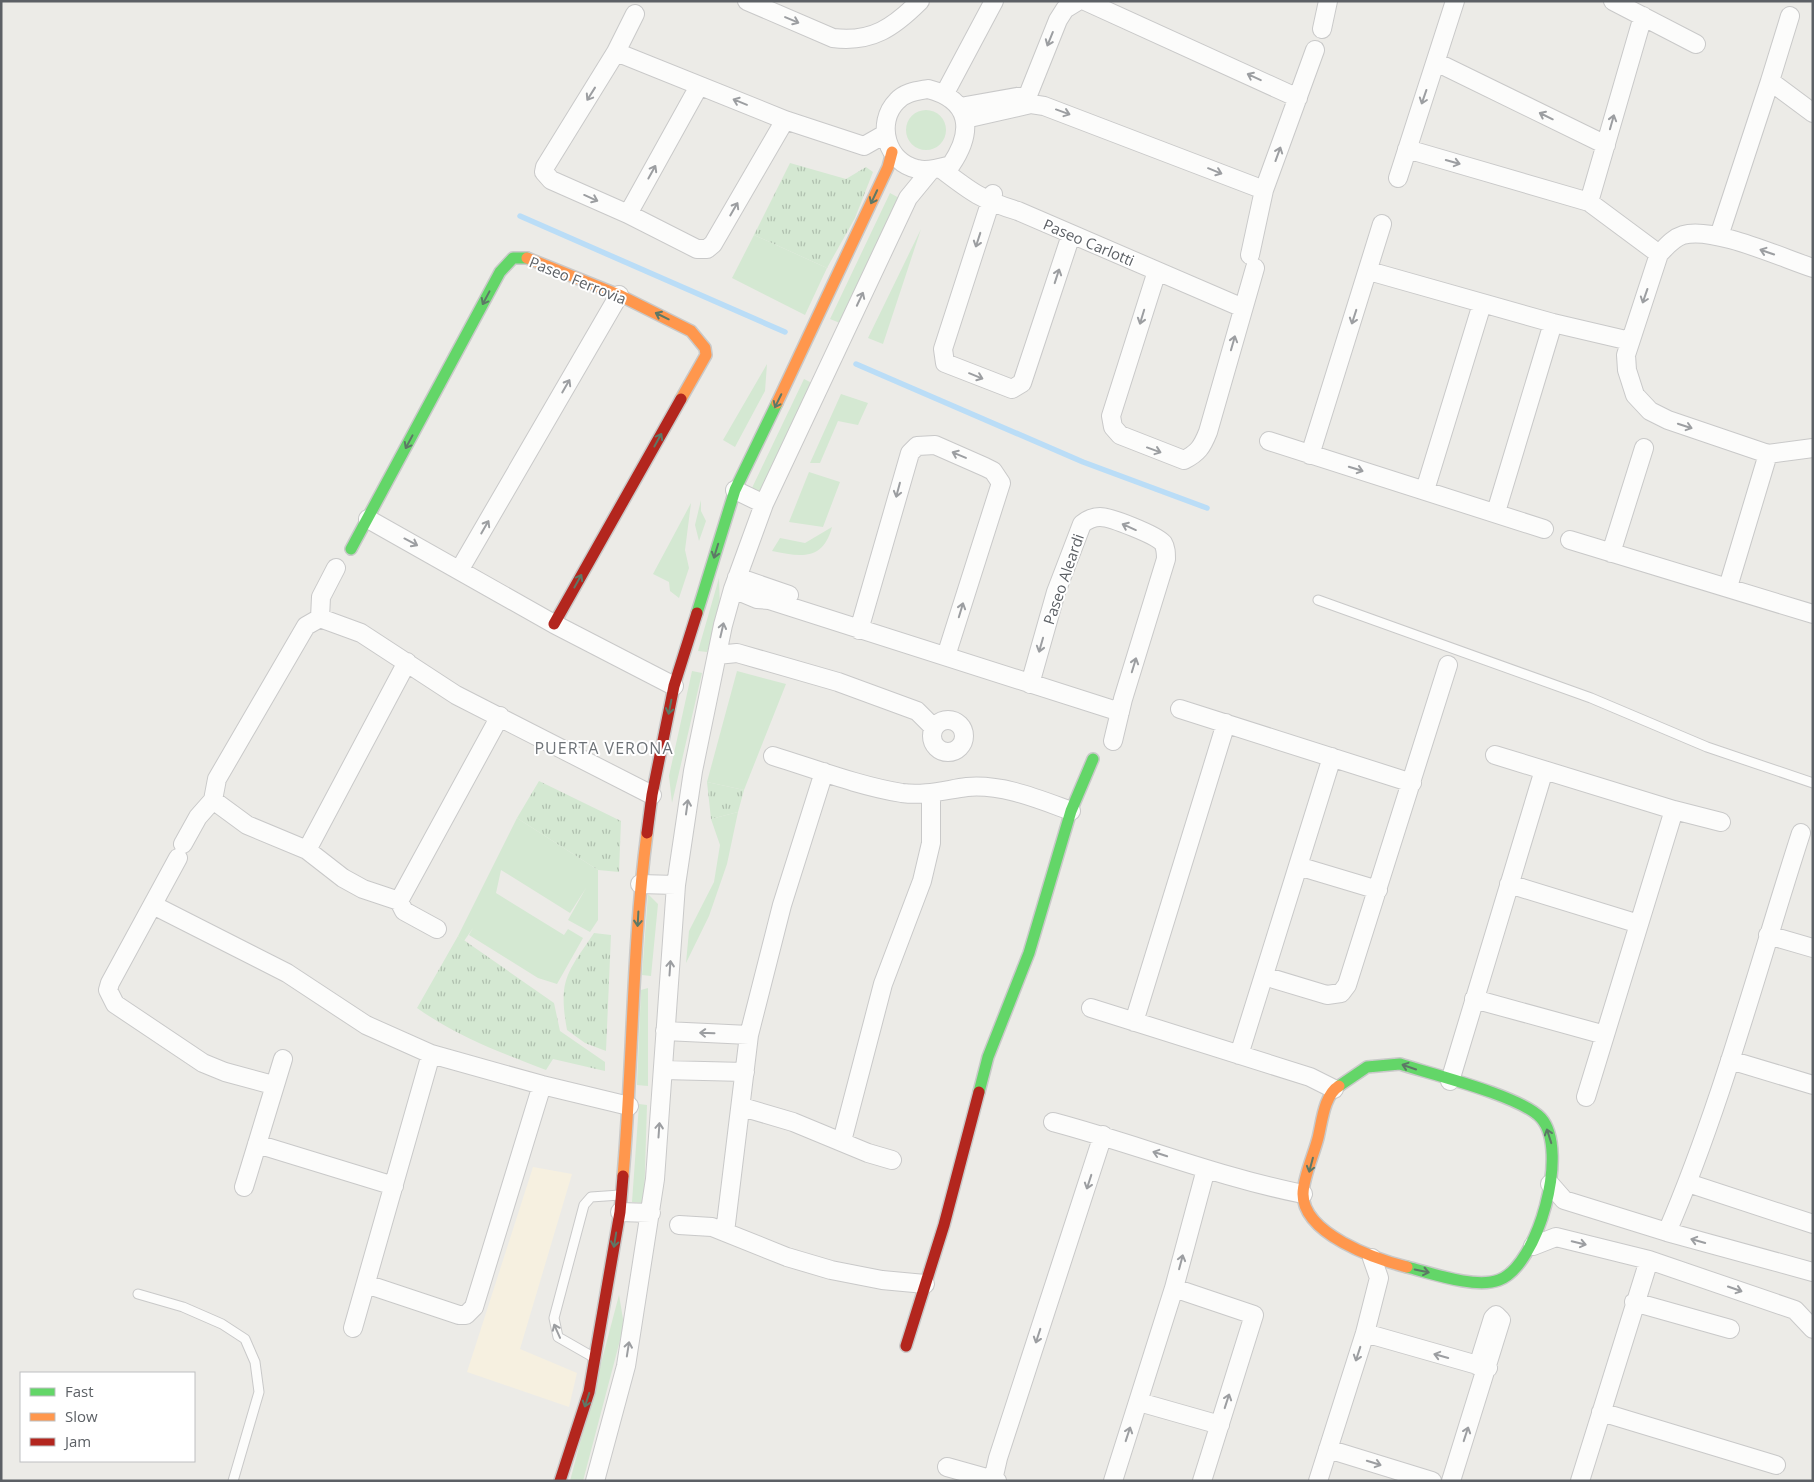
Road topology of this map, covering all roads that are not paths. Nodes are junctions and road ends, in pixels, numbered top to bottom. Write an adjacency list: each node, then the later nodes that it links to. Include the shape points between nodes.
1 (747, 1): 2 (street, one-way to 2, via 833,38 849,40 863,39 880,32 900,21)
2 (920, 1)
3 (994, 1): 19 (street)
4 (1078, 1): 21 (street, one-way to 21, via 1065,9 1058,20)
5 (1085, 1): 20 (street, one-way to 5)
6 (1328, 1): 12 (street)
7 (1455, 1): 16 (street)
8 (1613, 1): 10 (street)
9 (635, 14): 15 (street)
10 (1643, 16): 13 (street); 26 (street, one-way to 10)
11 (1790, 16): 17 (street)
12 (1322, 29)
13 (1696, 44)
14 (1315, 50): 20 (street)
15 (616, 52): 18 (street); 34 (street, one-way to 34, via 544,172 551,180)
16 (1436, 62): 26 (street, one-way to 16); 27 (street, one-way to 27)
17 (1770, 81): 23 (street); 37 (street)
18 (700, 86): 24 (street, one-way to 18); 34 (street, one-way to 18)
19 (945, 93): 22 (street); 25 (street, via 928,89 911,92 896,101 887,116)
20 (1298, 98): 31 (street, one-way to 20)
21 (1030, 100): 22 (street); 31 (street, one-way to 31)
22 (962, 113): 29 (street, via 966,139)
23 (1813, 113)
24 (785, 120): 25 (street, via 864,146); 34 (street, one-way to 24, via 697,249 711,247)
25 (885, 134): 28 (street)
26 (1606, 145): 33 (street)
27 (1407, 149): 30 (street); 33 (street, one-way to 33)
28 (892, 152): 29 (street, via 902,163 916,169); 52 (street, one-way to 52, via 813,331)
29 (941, 167): 32 (street, via 975,196); 54 (street, one-way to 29, via 908,198)
30 (1398, 178)
31 (1264, 190): 44 (street)
32 (992, 198): 36 (street, Paseo Carlotti); 36 (street, one-way to 36, via 943,357 945,363 1012,390 1022,383)
33 (1589, 202): 38 (street)
34 (628, 214)
35 (1382, 224): 41 (street)
36 (1071, 235): 40 (street, Paseo Carlotti)
37 (1719, 236): 38 (street, via 1702,233 1683,235); 39 (street, one-way to 37)
38 (1659, 254): 46 (street, one-way to 46)
39 (1813, 268)
40 (1157, 271): 44 (street, Paseo Carlotti); 44 (street, one-way to 44, via 1111,416 1113,427 1130,441 1184,460 1202,448)
41 (1369, 271): 43 (street); 51 (street, one-way to 51)
42 (619, 295): 56 (street, Paseo Ferrovia, one-way to 56, via 526,257 513,258 500,272); 62 (street, one-way to 42); 68 (street, Paseo Ferrovia, one-way to 42, via 706,355 706,348 691,331)
43 (1482, 304): 45 (street); 53 (street)
44 (1243, 308)
45 (1553, 323): 46 (street); 55 (street)
46 (1630, 340): 50 (street, one-way to 50, via 1627,370 1635,395 1650,411)
47 (1269, 441): 51 (street)
48 (1644, 448): 60 (street)
49 (1813, 448): 50 (street)
50 (1768, 454): 64 (street)
51 (1310, 455): 53 (street, one-way to 53)
52 (735, 490): 54 (street); 75 (street, one-way to 75)
53 (1425, 490): 55 (street)
54 (764, 504): 63 (street)
55 (1496, 512): 57 (street)
56 (368, 519): 59 (street, Paseo Ferrovia); 62 (street, one-way to 62)
57 (1544, 529)
58 (1570, 540): 60 (street)
59 (350, 549)
60 (1611, 553): 64 (street)
61 (336, 568): 67 (street, via 322,597)
62 (460, 569): 68 (street)
63 (735, 583): 69 (street, via 757,599); 71 (street, one-way to 63)
64 (1728, 587): 66 (street)
65 (1318, 600): 89 (lane, via 1591,698 1708,747)
66 (1813, 614)
67 (320, 618): 72 (street, via 361,633); 92 (street, via 306,626 218,778)
68 (554, 624): 75 (street)
69 (861, 624): 70 (street); 70 (street, one-way to 69, via 1001,483 993,471 935,445 916,446 910,453)
70 (948, 651): 74 (street)
71 (717, 655): 80 (street, via 737,653 838,682 917,711); 101 (street, one-way to 71, via 692,771)
72 (407, 662): 78 (street, via 456,695); 97 (street)
73 (1448, 665): 88 (street)
74 (1031, 679): 76 (street); 76 (street, Paseo Aleardi, one-way to 74, via 1166,553 1159,540 1110,519 1099,517 1082,524 1056,592)
75 (674, 686): 91 (street, one-way to 91)
76 (1122, 706): 81 (street, Paseo Aleardi)
77 (1180, 709): 79 (street)
78 (500, 716): 91 (street); 103 (street)
79 (1226, 723): 84 (street); 112 (street)
80 (934, 728)
81 (1113, 741)
82 (1495, 755): 86 (street)
83 (773, 756): 87 (street)
84 (1332, 757): 88 (street); 98 (street)
85 (1093, 759): 93 (street)
86 (1544, 770): 94 (street); 100 (street)
87 (824, 772): 90 (street, via 904,793); 114 (street, via 782,904)
88 (1412, 783): 102 (street)
89 (1813, 783)
90 (931, 794): 93 (street, via 967,788 994,788); 132 (street, via 931,843 922,881 883,984)
91 (652, 795): 99 (street)
92 (213, 800): 97 (street, via 247,825); 104 (street, via 198,817)
93 (1071, 810): 153 (street, via 1029,954 988,1057 954,1189)
94 (1674, 810): 95 (street); 105 (street)
95 (1721, 822)
96 (1800, 833): 107 (street)
97 (306, 850): 103 (street, via 359,887)
98 (1298, 866): 102 (street); 109 (street)
99 (640, 884): 101 (street); 128 (street, one-way to 128)
100 (1510, 884): 105 (street); 110 (street)
101 (676, 885): 113 (street, one-way to 101)
102 (1378, 890): 109 (street, via 1351,976 1341,993 1327,995)
103 (399, 901): 106 (street, via 404,911)
104 (153, 905): 116 (street, via 286,974 366,1025); 123 (street, via 110,983 108,990 115,1004 203,1063)
105 (1639, 924): 115 (street)
106 (437, 929)
107 (1768, 935): 108 (street); 119 (street)
108 (1813, 948)
109 (1264, 976): 117 (street)
110 (1474, 1000): 115 (street); 122 (street)
111 (1091, 1008): 112 (street)
112 (1134, 1022): 117 (street)
113 (665, 1031): 114 (street, one-way to 113); 120 (street)
114 (749, 1035): 121 (street)
115 (1604, 1035): 127 (street)
116 (431, 1054): 124 (street); 138 (street)
117 (1239, 1055): 126 (street, via 1310,1077)
118 (283, 1059): 123 (street)
119 (1730, 1060): 125 (street); 136 (street)
120 (663, 1070): 121 (street); 142 (street, one-way to 120)
121 (745, 1072): 129 (street)
122 (1450, 1081): 126 (street, one-way to 126, via 1400,1064 1367,1067); 137 (street, one-way to 122, via 1554,1153 1550,1135 1540,1116 1491,1093)
123 (273, 1085): 133 (street)
124 (542, 1085): 128 (street); 152 (street, via 474,1307 466,1315 459,1315)
125 (1813, 1085)
126 (1334, 1088): 140 (street, one-way to 140, via 1326,1106)
127 (1586, 1097)
128 (629, 1106): 141 (street)
129 (742, 1107): 132 (street); 145 (street)
130 (1052, 1122): 131 (street)
131 (1103, 1135): 135 (street, one-way to 131); 169 (street, one-way to 169, via 998,1458)
132 (842, 1141): 134 (street)
133 (257, 1144): 138 (street); 139 (street)
134 (892, 1160)
135 (1206, 1169): 140 (street); 154 (street, one-way to 135)
136 (1688, 1183): 143 (street); 146 (street)
137 (1550, 1184): 146 (street, via 1564,1200); 147 (street)
138 (394, 1186): 152 (street)
139 (244, 1187)
140 (1303, 1194): 148 (street, via 1309,1215 1320,1226)
141 (621, 1204): 142 (street); 162 (street, one-way to 162); 162 (lane, one-way to 141, via 558,1337 554,1318 584,1205 591,1197)
142 (651, 1213): 172 (street, one-way to 142, via 626,1366)
143 (1813, 1224)
144 (679, 1225): 145 (street, via 712,1227)
145 (725, 1232): 153 (street, via 830,1270)
146 (1666, 1232): 151 (street, one-way to 146)
147 (1533, 1246): 149 (street, one-way to 149, via 1556,1237); 150 (street, one-way to 147, via 1482,1284 1501,1280 1516,1269)
148 (1372, 1258): 150 (street); 160 (street, via 1379,1278)
149 (1649, 1260): 156 (street); 159 (street, one-way to 159, via 1795,1310)
150 (1400, 1266): 160 (street, via 1385,1283)
151 (1813, 1272)
152 (366, 1284): 157 (street)
153 (925, 1284): 161 (street)
154 (1174, 1288): 163 (street); 165 (street, one-way to 154, via 1254,1315)
155 (138, 1294): 170 (lane, via 183,1306 245,1339 256,1362 259,1392)
156 (1634, 1302): 158 (street); 164 (street)
157 (353, 1328)
158 (1730, 1329)
159 (1813, 1329)
160 (1368, 1335): 166 (street, one-way to 166); 177 (street, one-way to 160, via 1483,1367)
161 (906, 1346)
162 (596, 1358): 171 (street, one-way to 171, via 590,1392)
163 (1139, 1402): 165 (street); 173 (street, one-way to 163)
164 (1601, 1412): 167 (street); 178 (street)
165 (1220, 1425): 174 (street)
166 (1328, 1449): 175 (street); 176 (street, one-way to 176)
167 (1776, 1465)
168 (947, 1467): 169 (street)
169 (995, 1480)
170 (233, 1481)
171 (560, 1481)
172 (595, 1481)
173 (1113, 1481)
174 (1202, 1481)
175 (1318, 1481)
176 (1432, 1481)
177 (1451, 1481)
178 (1580, 1481)

